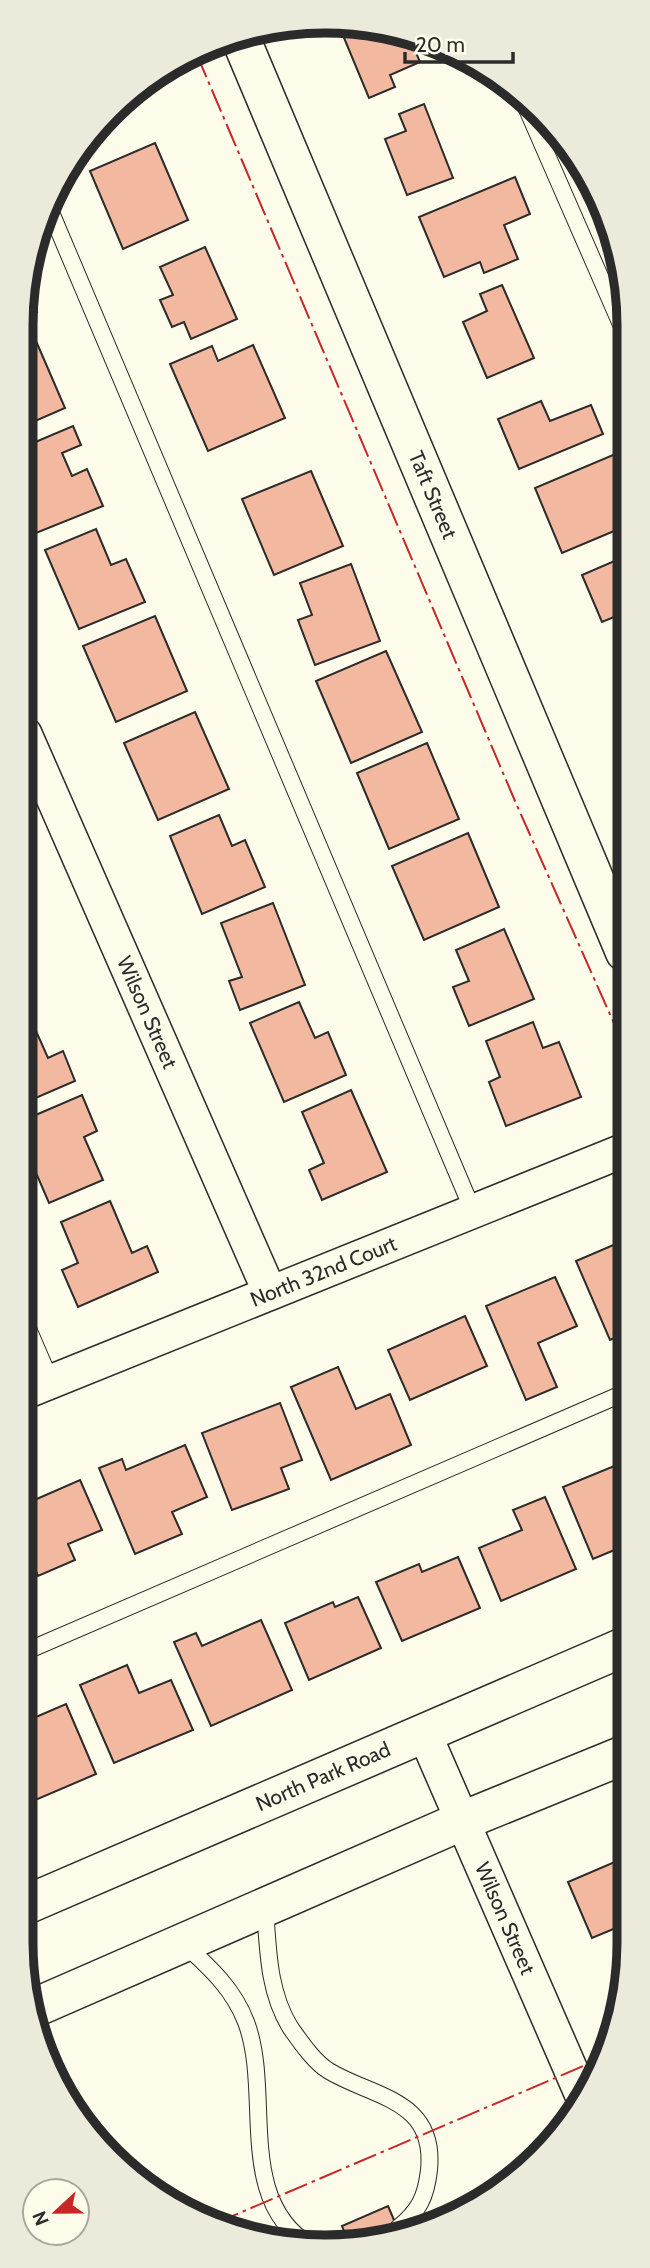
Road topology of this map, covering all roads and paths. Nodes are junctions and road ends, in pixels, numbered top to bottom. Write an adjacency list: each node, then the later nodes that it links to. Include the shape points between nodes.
1 (243, 45): 6 (street, Taft Street)
2 (532, 120): 4 (lane)
3 (53, 218): 8 (lane)
4 (616, 314)
5 (33, 752): 9 (street, Wilson Street)
6 (617, 933)
7 (617, 1153): 8 (street, North 32nd Court)
8 (473, 1211): 9 (street, North 32nd Court)
9 (270, 1293): 11 (street, North 32nd Court)
10 (33, 1367): 11 (lane)
11 (37, 1387)
12 (617, 1396): 13 (lane)
13 (33, 1648)
14 (617, 1650): 15 (street, North Park Road)
15 (425, 1735): 17 (street, Wilson Street); 18 (street, North Park Road)
16 (617, 1758): 17 (street)
17 (463, 1821): 19 (street); 22 (street, Wilson Street)
18 (33, 1902)
19 (265, 1907): 20 (street); 23 (lane, via 276,1996 290,2026 327,2069 387,2095 415,2116 429,2141 426,2193 415,2214)
20 (183, 1943): 21 (street); 24 (lane, via 229,1987 247,2025 268,2193)
21 (40, 2005)
22 (583, 2080)
23 (402, 2225)
24 (293, 2233)

